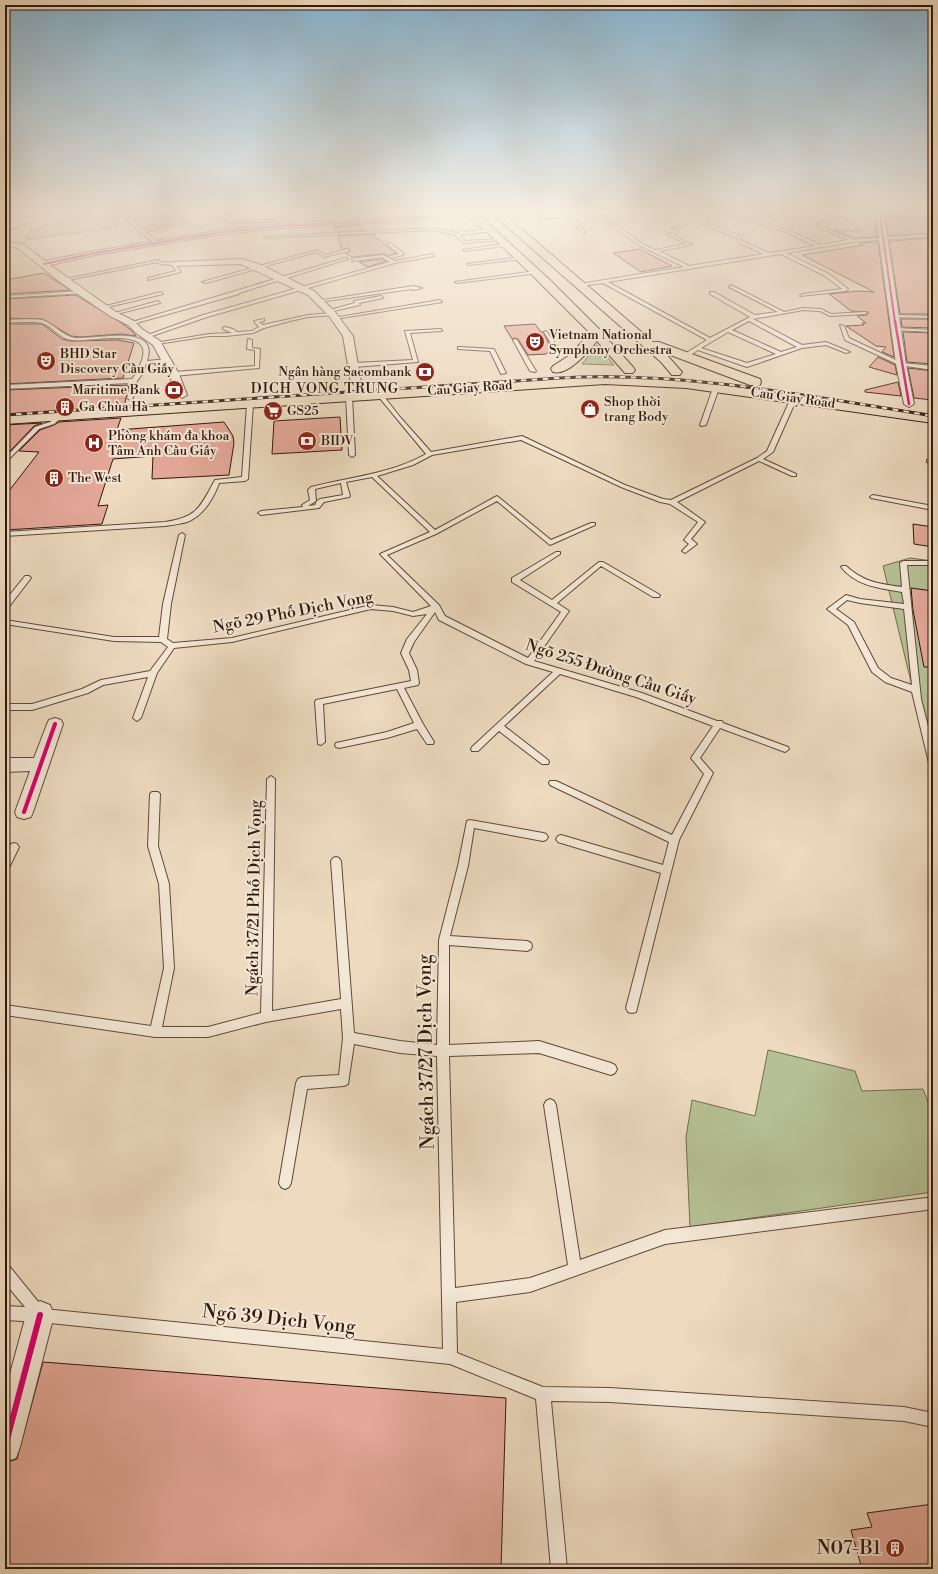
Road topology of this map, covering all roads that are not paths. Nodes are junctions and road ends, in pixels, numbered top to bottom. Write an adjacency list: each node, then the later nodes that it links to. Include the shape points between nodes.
1 (67, 282): 15 (street)
2 (266, 282): 34 (lane, via 236,292 238,293)
3 (290, 282): 13 (street)
4 (322, 282): 13 (lane)
5 (547, 282): 43 (main road)
6 (577, 282): 11 (main road)
7 (595, 282): 11 (lane)
8 (606, 282): 49 (lane)
9 (836, 282): 19 (lane, via 846,290)
10 (890, 282): 29 (street)
11 (580, 285): 51 (main road)
12 (731, 286): 25 (lane)
13 (302, 288): 21 (street); 44 (lane)
14 (420, 288): 16 (lane)
15 (82, 292): 20 (lane); 24 (street)
16 (384, 292): 21 (lane); 28 (lane, via 390,296 356,302 358,304)
17 (161, 293): 24 (lane)
18 (712, 294): 31 (lane)
19 (802, 295)
20 (5, 297)
21 (319, 301): 28 (street)
22 (440, 301): 28 (lane)
23 (158, 302): 27 (lane)
24 (104, 307): 27 (street)
25 (784, 313): 26 (lane, via 803,309 821,310 830,315); 31 (lane)
26 (865, 313)
27 (113, 314): 34 (street)
28 (332, 314): 36 (lane, via 308,316); 62 (street, via 348,336)
29 (895, 316): 30 (lane); 38 (street)
30 (933, 317)
31 (753, 318): 40 (lane); 52 (lane)
32 (262, 320): 36 (lane, via 256,321)
33 (5, 321): 46 (lane, via 43,322 71,339)
34 (131, 323): 44 (street)
35 (842, 326): 63 (lane, via 847,339)
36 (262, 327): 45 (lane, via 253,332)
37 (225, 328): 45 (lane)
38 (896, 329): 41 (lane); 63 (street)
39 (440, 330): 62 (lane, via 407,332 416,361)
40 (729, 330): 49 (lane); 58 (lane)
41 (933, 331)
42 (546, 332): 57 (lane, via 556,349)
43 (597, 332): 55 (main road); 57 (main road)
44 (143, 333): 46 (lane); 50 (street)
45 (236, 334): 50 (lane, via 209,335)
46 (109, 337): 61 (lane, via 136,340 144,344 147,351)
47 (250, 340): 70 (lane, via 249,350 258,349 257,367)
48 (515, 340): 67 (lane)
49 (710, 340): 54 (lane)
50 (157, 343): 60 (street)
51 (639, 346): 55 (main road); 59 (main road); 68 (main road, via 665,359)
52 (801, 347): 56 (lane, via 826,343); 58 (lane)
53 (460, 348): 69 (lane, via 492,350)
54 (697, 348): 58 (lane, via 747,365); 59 (lane)
55 (612, 351): 66 (main road)
56 (848, 352)
57 (578, 353): 65 (main road, via 565,366)
58 (781, 354)
59 (685, 356): 75 (main road)
60 (167, 361): 61 (lane); 70 (street)
61 (144, 363): 73 (lane)
62 (354, 364): 76 (street)
63 (901, 364): 64 (lane); 91 (street)
64 (933, 368)
65 (557, 369): 66 (main road, Cau Giay Road); 67 (main road, Cau Giay Road)
66 (628, 370): 68 (main road, Cau Giay Road)
67 (533, 371): 69 (main road, Cau Giay Road)
68 (676, 372): 75 (main road, Cau Giay Road)
69 (503, 373): 71 (main road, Cau Giay Road)
70 (174, 374): 82 (street)
71 (487, 374)
72 (416, 379): 80 (main road)
73 (134, 381): 78 (lane); 87 (lane)
74 (372, 382): 76 (main road)
75 (755, 382): 91 (main road, Cau Giay Road)
76 (356, 383): 77 (main road)
77 (340, 384)
78 (5, 387)
79 (716, 388): 80 (main road, Cau Giay Road, via 605,380); 88 (main road, Cau Giay Road); 96 (lane)
80 (420, 392): 83 (main road, Cau Giay Road)
81 (198, 394): 82 (main road)
82 (182, 395): 84 (main road)
83 (380, 395): 86 (main road, Cau Giay Road); 97 (lane)
84 (160, 396)
85 (145, 397): 87 (main road)
86 (349, 397): 90 (main road, Cau Giay Road); 98 (lane)
87 (130, 398): 89 (main road)
88 (794, 398): 94 (main road, Cau Giay Road); 99 (lane, via 770,452)
89 (114, 399)
90 (250, 404): 93 (main road, Cau Giay Road); 109 (lane, via 245,479 217,481 208,500 186,520 165,524)
91 (909, 404): 92 (main road, Cau Giay Road)
92 (933, 408)
93 (59, 417): 95 (main road, Cau Giay Road); 100 (lane, via 52,423 37,428)
94 (933, 419)
95 (5, 420)
96 (703, 425)
97 (430, 454): 101 (lane, via 420,460); 105 (lane, via 522,438 623,486 662,501)
98 (352, 455)
99 (759, 459): 102 (lane); 105 (lane)
100 (5, 461)
101 (373, 475): 103 (lane); 108 (lane)
102 (794, 475)
103 (343, 481): 103 (lane, via 313,488 313,501 308,505 261,512 318,507 322,500 347,496)
104 (873, 497): 106 (lane)
105 (672, 502): 111 (lane, via 702,522 687,540 694,544)
106 (933, 508)
107 (593, 524): 108 (lane, via 550,543 497,498)
108 (434, 533): 121 (lane, Ngõ 255 Đường Cầu Giấy, via 383,554)
109 (5, 534)
110 (182, 535): 123 (lane, via 167,604)
111 (685, 551)
112 (558, 553): 118 (lane, via 515,580)
113 (933, 563): 116 (lane, via 903,563)
114 (844, 567): 116 (lane, via 852,576 869,585)
115 (27, 578): 119 (lane)
116 (906, 590): 120 (lane)
117 (656, 595): 118 (lane, via 601,563)
118 (552, 603): 125 (lane, via 566,611)
119 (5, 606)
120 (908, 606): 129 (lane); 129 (lane, via 846,597 831,609 851,624 875,670 888,680)
121 (436, 607): 124 (lane, Ngõ 29 Phố Dịch Vọng, via 413,614 371,607 232,640); 125 (lane, Ngõ 255 Đường Cầu Giấy, via 442,618); 128 (lane, via 410,641 405,653 413,670 415,683)
122 (5, 622): 123 (lane, via 114,639)
123 (163, 640): 124 (lane)
124 (172, 646): 127 (lane)
125 (529, 662): 126 (lane, Ngõ 255 Đường Cầu Giấy)
126 (558, 672): 132 (lane, Ngõ 255 Đường Cầu Giấy, via 639,695); 135 (lane)
127 (153, 674): 130 (lane, via 101,683 85,691 32,707); 131 (lane)
128 (399, 686): 134 (lane); 136 (lane, via 319,702)
129 (916, 690): 142 (lane)
130 (5, 706)
131 (137, 718)
132 (719, 723): 140 (lane, Ngõ 255 Đường Cầu Giấy); 151 (lane, via 695,758 709,773)
133 (55, 724): 143 (street)
134 (419, 725): 137 (lane); 138 (lane, via 387,735)
135 (499, 726): 139 (lane); 141 (lane)
136 (321, 742)
137 (430, 742)
138 (338, 745)
139 (475, 748)
140 (785, 749)
141 (545, 762)
142 (933, 763)
143 (40, 764): 144 (street); 148 (street)
144 (5, 765)
145 (271, 779): 161 (lane, Ngách 37/21 Phố Dịch Vọng)
146 (553, 783): 151 (lane)
147 (155, 794): 162 (lane, via 153,846 164,884 169,968)
148 (24, 812)
149 (543, 837): 156 (lane, Ngách 37/27 Dịch Vọng, via 470,824 463,866)
150 (561, 839): 155 (lane)
151 (674, 840): 155 (lane)
152 (14, 847): 154 (lane)
153 (336, 861): 158 (lane)
154 (5, 867)
155 (666, 870): 159 (lane)
156 (444, 940): 157 (lane); 164 (lane, Ngách 37/27 Dịch Vọng)
157 (527, 946)
158 (346, 1003): 161 (lane); 163 (lane)
159 (632, 1008)
160 (5, 1010): 162 (lane)
161 (266, 1017): 162 (lane, via 208,1032)
162 (155, 1032)
163 (349, 1038): 164 (lane, via 400,1047); 167 (lane, via 344,1080 302,1083)
164 (443, 1050): 165 (lane, via 539,1047); 171 (lane, Ngách 37/27 Dịch Vọng)
165 (611, 1069)
166 (550, 1105): 169 (lane)
167 (285, 1183)
168 (926, 1204): 169 (lane, via 665,1237)
169 (574, 1269): 171 (lane, via 530,1285)
170 (5, 1272): 173 (lane)
171 (449, 1296): 174 (lane, Ngách 37/27 Dịch Vọng)
172 (5, 1313): 173 (lane, Ngõ 39 Dịch Vọng)
173 (40, 1315): 174 (lane, Ngõ 39 Dịch Vọng); 177 (street)
174 (450, 1357): 175 (lane, Ngõ 39 Dịch Vọng)
175 (542, 1394): 176 (lane, via 610,1395 904,1414); 178 (lane)
176 (933, 1420)
177 (5, 1447)
178 (559, 1569)

